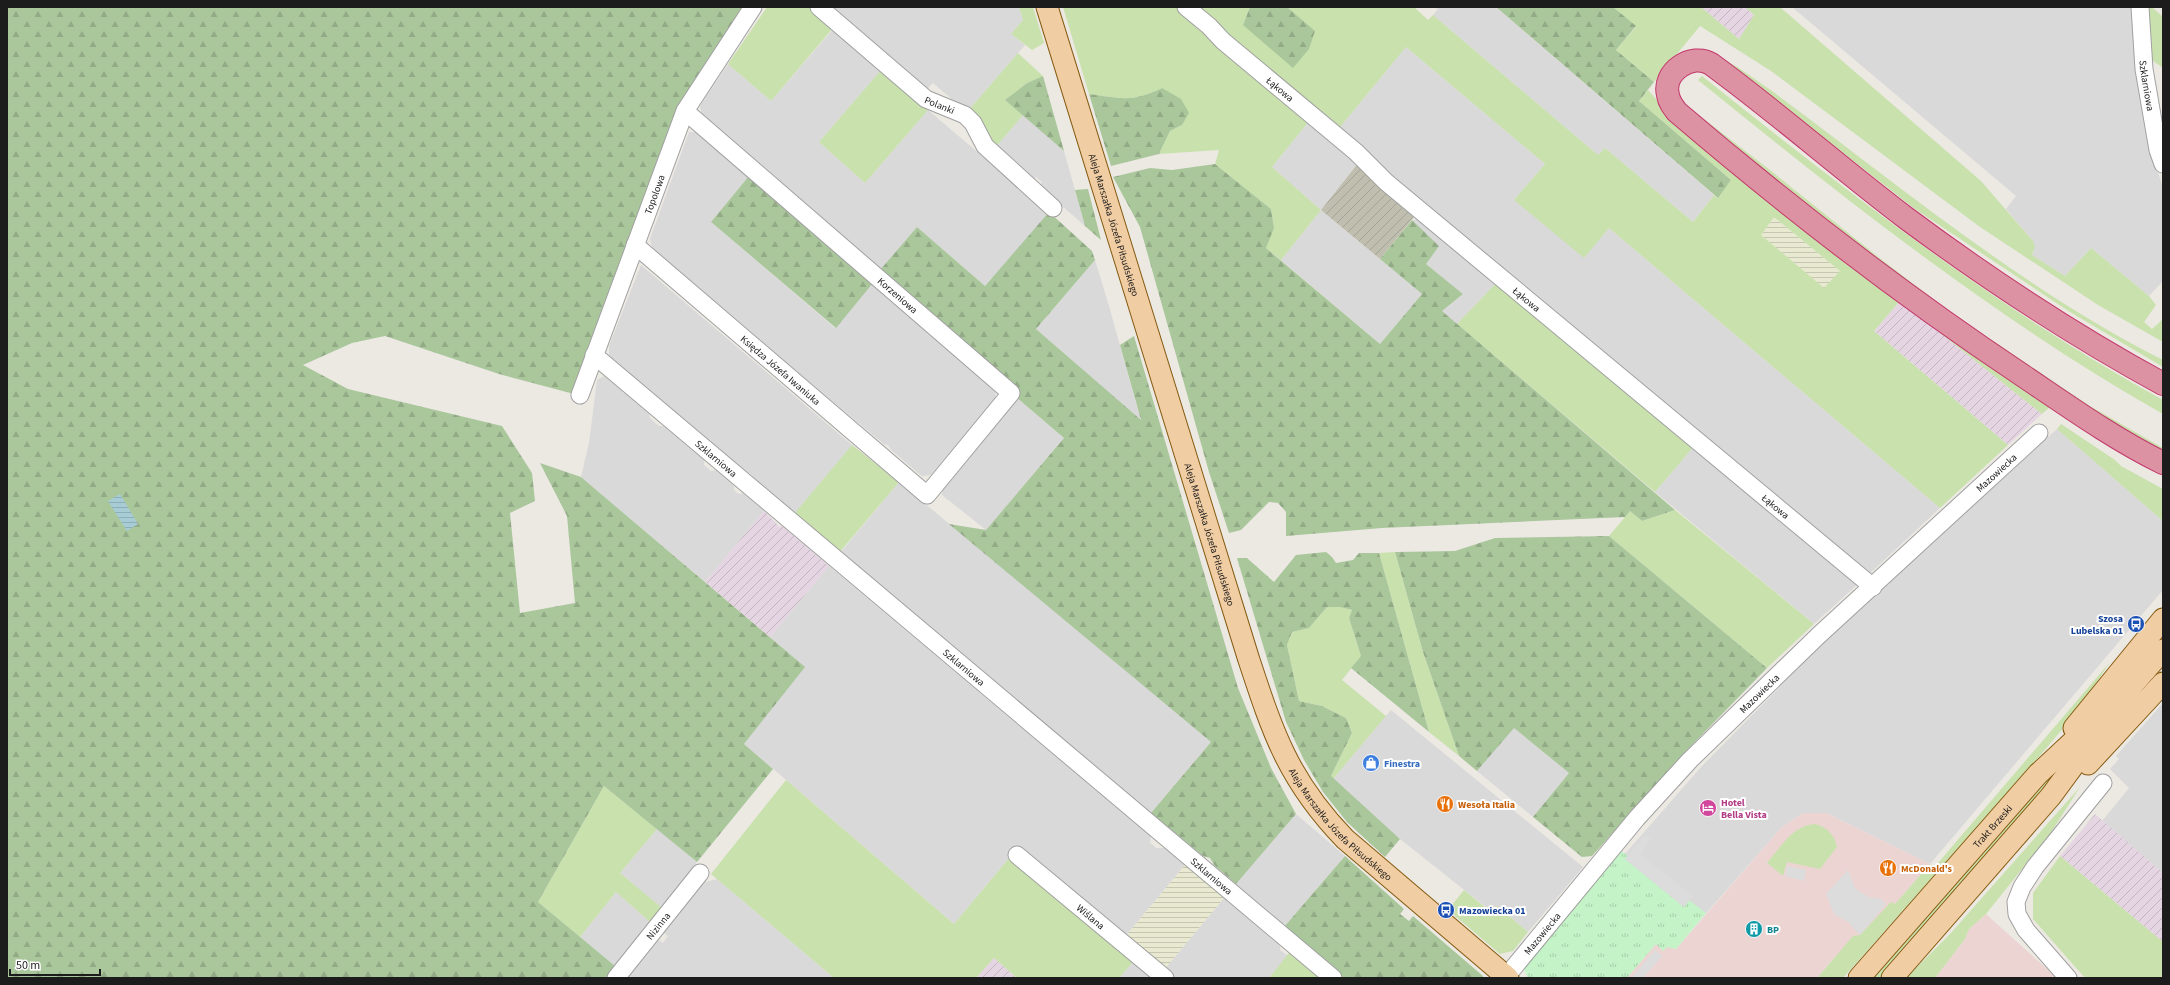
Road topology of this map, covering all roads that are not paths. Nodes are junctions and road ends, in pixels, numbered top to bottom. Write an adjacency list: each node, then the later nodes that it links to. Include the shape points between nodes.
1 (753, 7): 6 (street, Topolowa)
2 (819, 7): 8 (street, Polanki, via 926,99 965,115 973,123 985,146)
3 (1048, 7): 29 (main road, Aleja Marszałka Józefa Piłsudskiego, via 1248,657 1277,741 1305,792 1340,834)
4 (1186, 7): 16 (street, Łąkowa, via 1356,152 1386,182)
5 (2140, 7): 7 (street, Szklarniowa, via 2144,69 2158,150)
6 (685, 111): 9 (street, Topolowa); 15 (street, Korzeniowa, via 1011,393)
7 (2163, 164)
8 (1052, 208)
9 (635, 245): 10 (street, Topolowa); 15 (street, Księdza Józefa Iwaniuka)
10 (594, 355): 12 (street, Topolowa); 28 (street, Szklarniowa)
11 (2163, 384): 14 (highway, via 2054,321 1938,241 1875,194 1747,90 1705,60 1692,60 1673,74 1668,95 1677,112 1836,241 1933,315 2120,439)
12 (580, 395)
13 (2039, 433): 16 (street, Mazowiecka)
14 (2163, 463)
15 (927, 495)
16 (1873, 587): 29 (street, Mazowiecka, via 1819,635 1690,760 1597,866)
17 (2163, 619): 21 (main road)
18 (2163, 650): 19 (main road, Trakt Brzeski)
19 (2135, 682): 21 (main road, Trakt Brzeski); 23 (main road, Trakt Brzeski)
20 (2163, 683): 23 (main road, via 2096,756)
21 (2038, 774): 30 (main road, Trakt Brzeski)
22 (2103, 783): 32 (street, via 2035,867 2016,902 2017,914 2026,930)
23 (2052, 796): 31 (main road, Trakt Brzeski)
24 (1017, 855): 27 (street, Wiślana)
25 (700, 873): 26 (street, Nizinna)
26 (616, 978)
27 (1165, 978)
28 (1334, 978)
29 (1506, 978)
30 (1859, 978)
31 (1892, 978)
32 (2068, 978)

